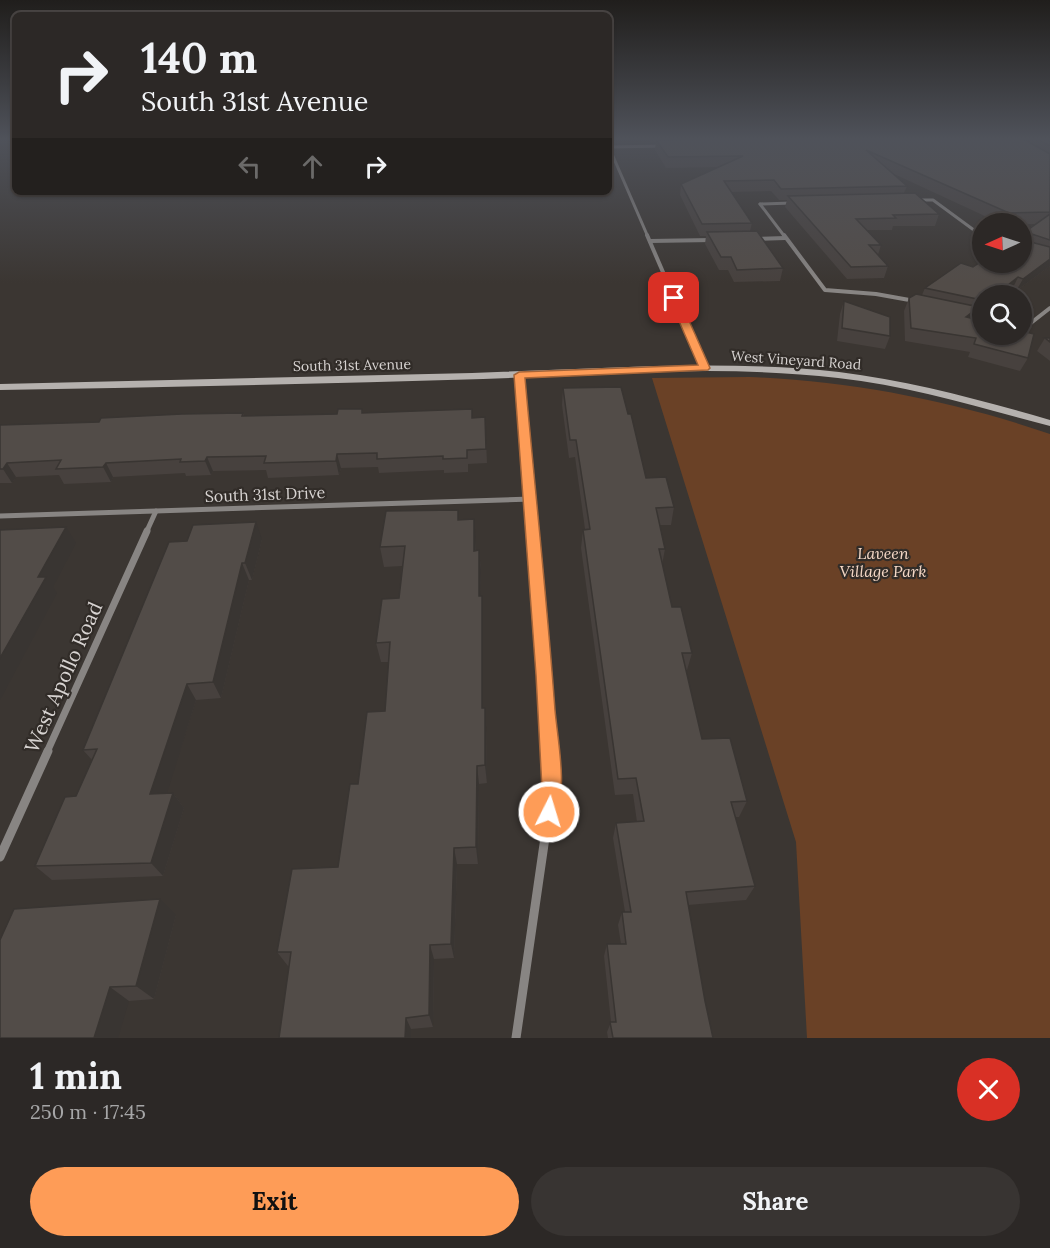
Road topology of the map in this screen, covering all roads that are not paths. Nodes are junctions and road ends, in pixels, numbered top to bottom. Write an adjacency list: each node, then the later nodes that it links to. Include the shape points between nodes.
1 (626, 186): 8 (street)
2 (914, 200): 4 (street, via 933,200)
3 (795, 203): 5 (street, via 760,204)
4 (972, 230)
5 (785, 238): 6 (street); 9 (street, via 825,290)
6 (751, 239)
7 (717, 240): 8 (street)
8 (650, 241): 14 (street)
9 (922, 303)
10 (1050, 308): 13 (street)
11 (962, 313): 12 (street)
12 (972, 316)
13 (1032, 322)
14 (704, 368): 15 (street, South 31st Avenue); 17 (street, West Vineyard Road, via 802,372 876,381)
15 (519, 375): 16 (street, South 31st Avenue); 18 (street)
16 (0, 387)
17 (1050, 423)
18 (531, 499): 19 (street, South 31st Drive); 22 (street, via 552,789)
19 (156, 511): 20 (street, South 31st Drive); 21 (street, West Apollo Road)
20 (0, 516)
21 (0, 857)
22 (516, 1038)

